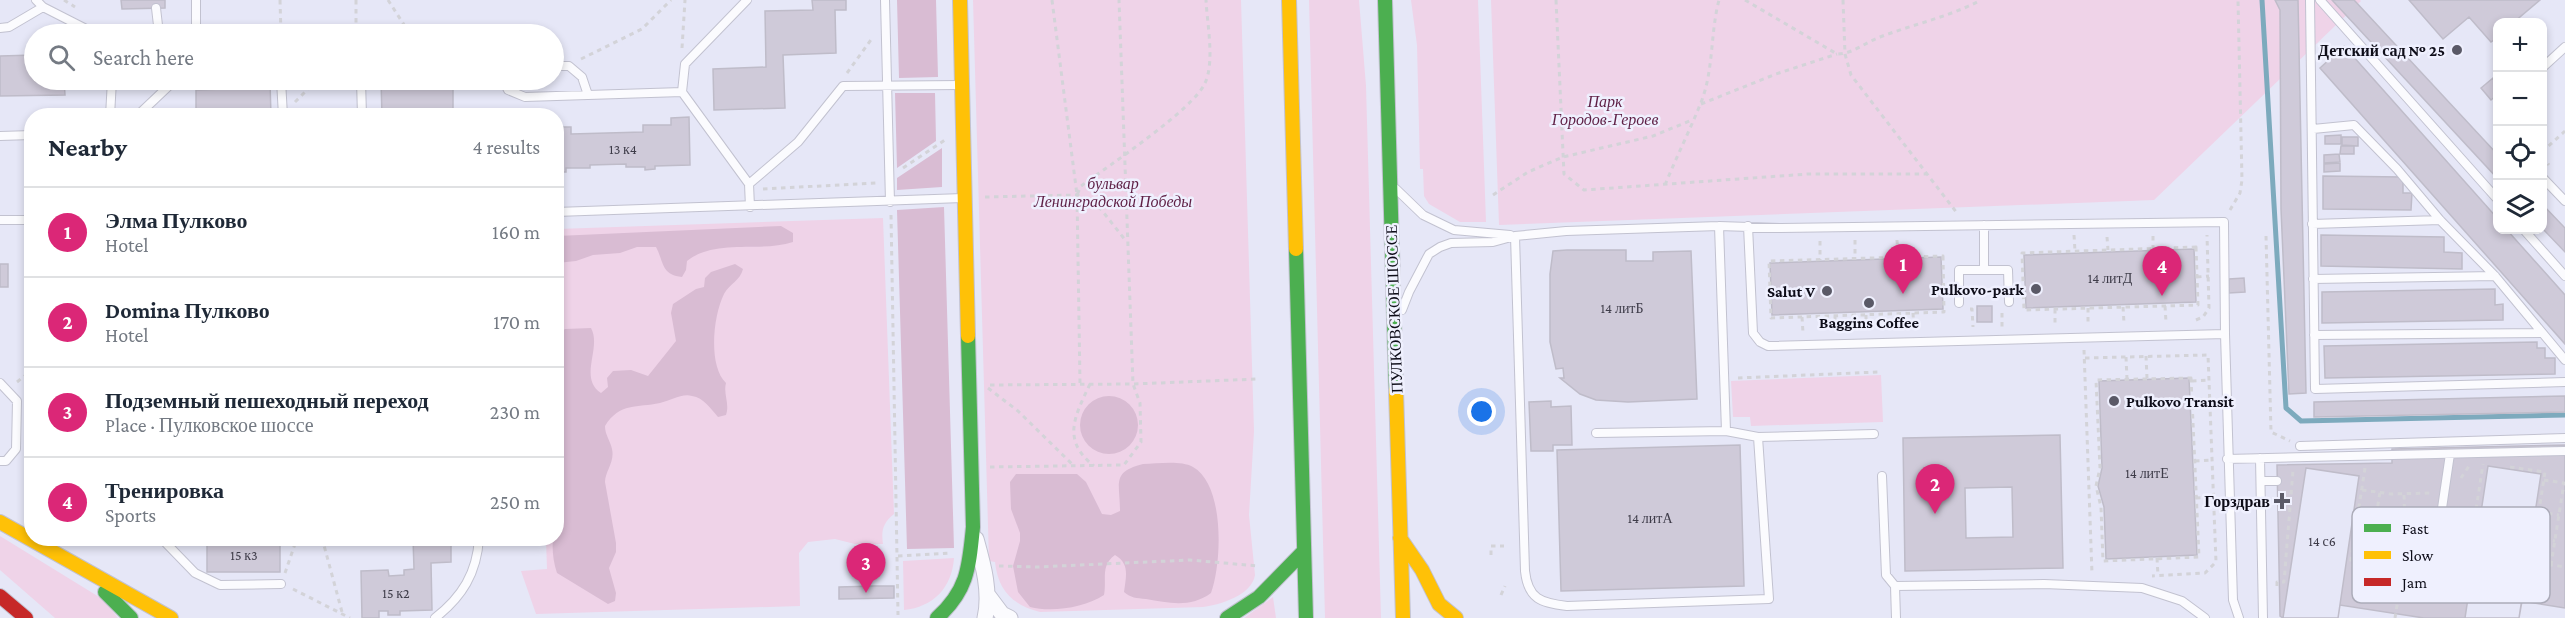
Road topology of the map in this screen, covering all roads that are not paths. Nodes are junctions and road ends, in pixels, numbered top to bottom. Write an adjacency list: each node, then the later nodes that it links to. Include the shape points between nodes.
1 (36, 0): 10 (lane)
2 (196, 0): 14 (lane)
3 (747, 0): 26 (lane, via 685,64)
4 (885, 0): 19 (lane)
5 (960, 0): 20 (main road)
6 (1289, 0): 89 (main road)
7 (1385, 0): 36 (main road, ПУЛКОВСКОЕ ШОССЕ)
8 (2310, 0): 32 (lane)
9 (2320, 0): 38 (lane)
10 (43, 7): 12 (lane); 15 (lane, via 9,27)
11 (156, 8): 13 (lane)
12 (76, 24)
13 (158, 24)
14 (196, 24)
15 (0, 28)
16 (2565, 47): 17 (lane)
17 (2547, 63)
18 (564, 66): 27 (lane, via 582,77)
19 (887, 85): 20 (lane); 37 (lane, via 843,86 798,142); 41 (lane)
20 (962, 85): 39 (main road)
21 (111, 90): 28 (lane)
22 (164, 90): 29 (lane)
23 (282, 90): 30 (lane)
24 (361, 90): 31 (lane)
25 (508, 90): 27 (lane, via 525,98)
26 (682, 92): 27 (lane); 37 (lane)
27 (588, 95)
28 (110, 108)
29 (145, 108)
30 (283, 108)
31 (362, 108)
32 (2313, 129): 46 (lane, via 2355,125); 47 (lane)
33 (24, 135): 34 (lane)
34 (0, 136)
35 (2545, 180): 40 (lane)
36 (1390, 184): 52 (lane, via 1423,215 1454,230); 59 (main road, ПУЛКОВСКОЕ ШОССЕ)
37 (749, 187): 42 (lane)
38 (2493, 194)
39 (965, 198): 41 (lane); 82 (main road)
40 (2565, 201)
41 (890, 202): 42 (lane)
42 (750, 207): 43 (lane)
43 (564, 212)
44 (0, 220): 45 (lane)
45 (24, 220)
46 (2440, 220): 47 (lane); 54 (lane)
47 (2312, 224): 56 (lane)
48 (1984, 225): 50 (lane); 53 (lane); 61 (lane, via 2223,222)
49 (1719, 226): 50 (lane); 52 (lane); 66 (lane)
50 (1748, 226): 61 (lane, via 1753,333 1768,346)
51 (2528, 234): 55 (lane)
52 (1515, 236): 59 (lane, via 1494,242 1451,243 1429,254); 69 (lane, via 1525,572 1532,594 1546,602 1567,606 1769,599)
53 (1984, 270): 57 (lane, via 2008,270); 58 (lane, via 1959,270)
54 (2494, 276): 56 (lane); 60 (lane)
55 (2565, 276)
56 (2313, 279): 62 (lane)
57 (2009, 302)
58 (1961, 306)
59 (1395, 331): 84 (main road, ПУЛКОВСКОЕ ШОССЕ)
60 (2542, 333): 62 (lane); 63 (lane)
61 (2225, 334): 75 (lane)
62 (2314, 335): 64 (lane, via 2315,389)
63 (2565, 360)
64 (2565, 382)
65 (0, 383): 76 (lane, via 17,401 16,449 6,461)
66 (1726, 431): 67 (lane); 69 (lane)
67 (1596, 433)
68 (1875, 434): 69 (lane)
69 (1758, 437)
70 (2565, 438): 71 (lane)
71 (2300, 446)
72 (2565, 451): 73 (lane)
73 (2450, 454): 74 (lane); 80 (lane)
74 (2260, 458): 75 (lane); 78 (lane)
75 (2227, 459): 107 (lane, via 2233,600)
76 (0, 461)
77 (1882, 476): 91 (lane, via 1886,575)
78 (2261, 481): 79 (lane); 108 (lane)
79 (2277, 481)
80 (2442, 507)
81 (0, 522): 83 (main road)
82 (973, 527): 92 (street); 98 (main road, via 968,580 954,602)
83 (24, 536)
84 (1400, 537): 103 (main road, ПУЛКОВСКОЕ ШОССЕ); 104 (main road, via 1439,604)
85 (41, 546): 88 (main road)
86 (168, 546): 90 (lane, via 195,573 220,585)
87 (478, 546): 97 (lane, via 470,581 461,595)
88 (44, 548): 95 (main road, via 111,596); 96 (main road)
89 (1304, 551): 101 (main road, via 1260,596); 102 (main road)
90 (281, 584)
91 (1895, 586): 105 (lane); 106 (lane, via 2043,584 2142,588 2182,601)
92 (987, 594): 99 (street); 100 (street, via 1002,614)
93 (0, 596): 94 (main road)
94 (26, 618)
95 (131, 618)
96 (171, 618)
97 (435, 618)
98 (937, 618)
99 (985, 618)
100 (1010, 618)
101 (1227, 618)
102 (1306, 618)
103 (1403, 618)
104 (1456, 618)
105 (1896, 618)
106 (2205, 618)
107 (2239, 618)
108 (2263, 618)

